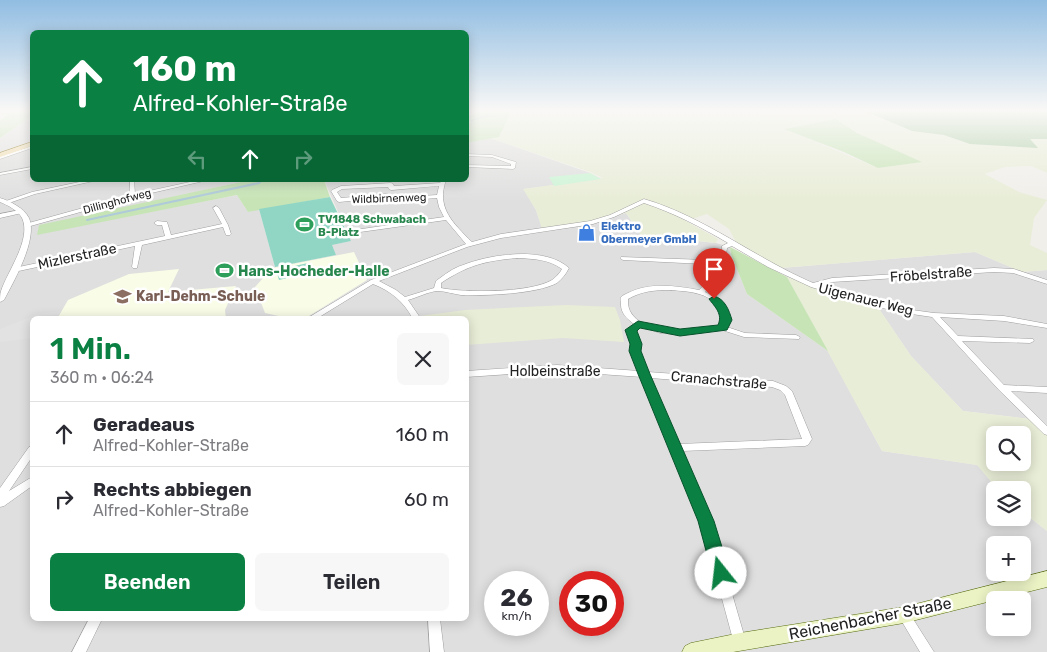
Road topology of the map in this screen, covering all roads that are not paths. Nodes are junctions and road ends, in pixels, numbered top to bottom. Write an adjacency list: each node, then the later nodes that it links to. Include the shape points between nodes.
1 (30, 146): 3 (main road)
2 (469, 155): 4 (street, via 492,156 514,164 513,168)
3 (0, 157)
4 (469, 166)
5 (30, 168): 6 (street)
6 (0, 174)
7 (86, 182): 13 (street)
8 (132, 182): 11 (street)
9 (197, 182): 11 (street, Dillinghofweg)
10 (443, 182): 12 (street, Wildbirnenweg); 12 (street, Wildbirnenweg, via 334,191 339,200)
11 (133, 196): 19 (street, Dillinghofweg)
12 (439, 196): 17 (street, Wildbirnenweg)
13 (3, 201): 15 (street)
14 (216, 208): 20 (street)
15 (20, 212): 16 (street); 19 (street)
16 (0, 216)
17 (446, 218): 21 (street, Wildbirnenweg); 25 (street, Wildbirnenweg)
18 (156, 223): 23 (street, via 165,223)
19 (28, 225): 30 (street, via 26,241)
20 (226, 225): 22 (street); 23 (street, Mizlerstraße)
21 (355, 232)
22 (228, 234)
23 (168, 237): 24 (street, Mizlerstraße)
24 (139, 243): 29 (street, Mizlerstraße); 30 (street, Mizlerstraße)
25 (470, 244): 26 (street, Uigenauer Weg, via 591,223 644,202 671,212); 31 (street)
26 (731, 244): 28 (street, via 724,247 724,254); 33 (street, Uigenauer Weg)
27 (623, 258): 28 (street)
28 (707, 262): 35 (street, via 713,279)
29 (135, 268)
30 (14, 270): 37 (street)
31 (373, 281): 36 (street, via 396,291); 39 (street)
32 (1047, 282): 33 (street, Fröbelstraße, via 1014,271 994,270 832,280)
33 (813, 286): 38 (street, Uigenauer Weg, via 900,310)
34 (437, 289): 34 (street, via 438,282 464,266 500,258 547,259 566,268 553,281 525,290 457,293); 36 (street)
35 (701, 292): 41 (street, via 660,288 632,293 624,298 623,304 625,312); 43 (street, via 724,309 726,320)
36 (405, 299): 40 (street)
37 (0, 300)
38 (934, 315): 42 (street, Uigenauer Weg, via 993,316); 45 (street)
39 (315, 316)
40 (415, 316)
41 (638, 324): 43 (street, via 680,332); 48 (street, via 630,330)
42 (1047, 326)
43 (723, 328): 44 (street, via 744,335)
44 (796, 338)
45 (955, 338): 46 (street); 49 (street)
46 (1030, 341)
47 (469, 374): 48 (street, Holbeinstraße, via 536,368)
48 (644, 374): 52 (street); 52 (street, Cranachstraße, via 772,384 783,388 789,393 807,439 805,442)
49 (1002, 388): 50 (street); 51 (street)
50 (1047, 390)
51 (1047, 432)
52 (676, 448): 61 (street, via 706,521)
53 (30, 453): 55 (street)
54 (30, 482): 56 (street)
55 (0, 496)
56 (0, 504)
57 (1047, 579): 58 (main road, Reichenbacher Straße)
58 (904, 615): 61 (main road, Reichenbacher Straße); 65 (street)
59 (95, 621): 62 (street)
60 (434, 621): 63 (street)
61 (740, 642): 64 (main road, Reichenbacher Straße)
62 (79, 652)
63 (437, 652)
64 (691, 652)
65 (927, 652)

